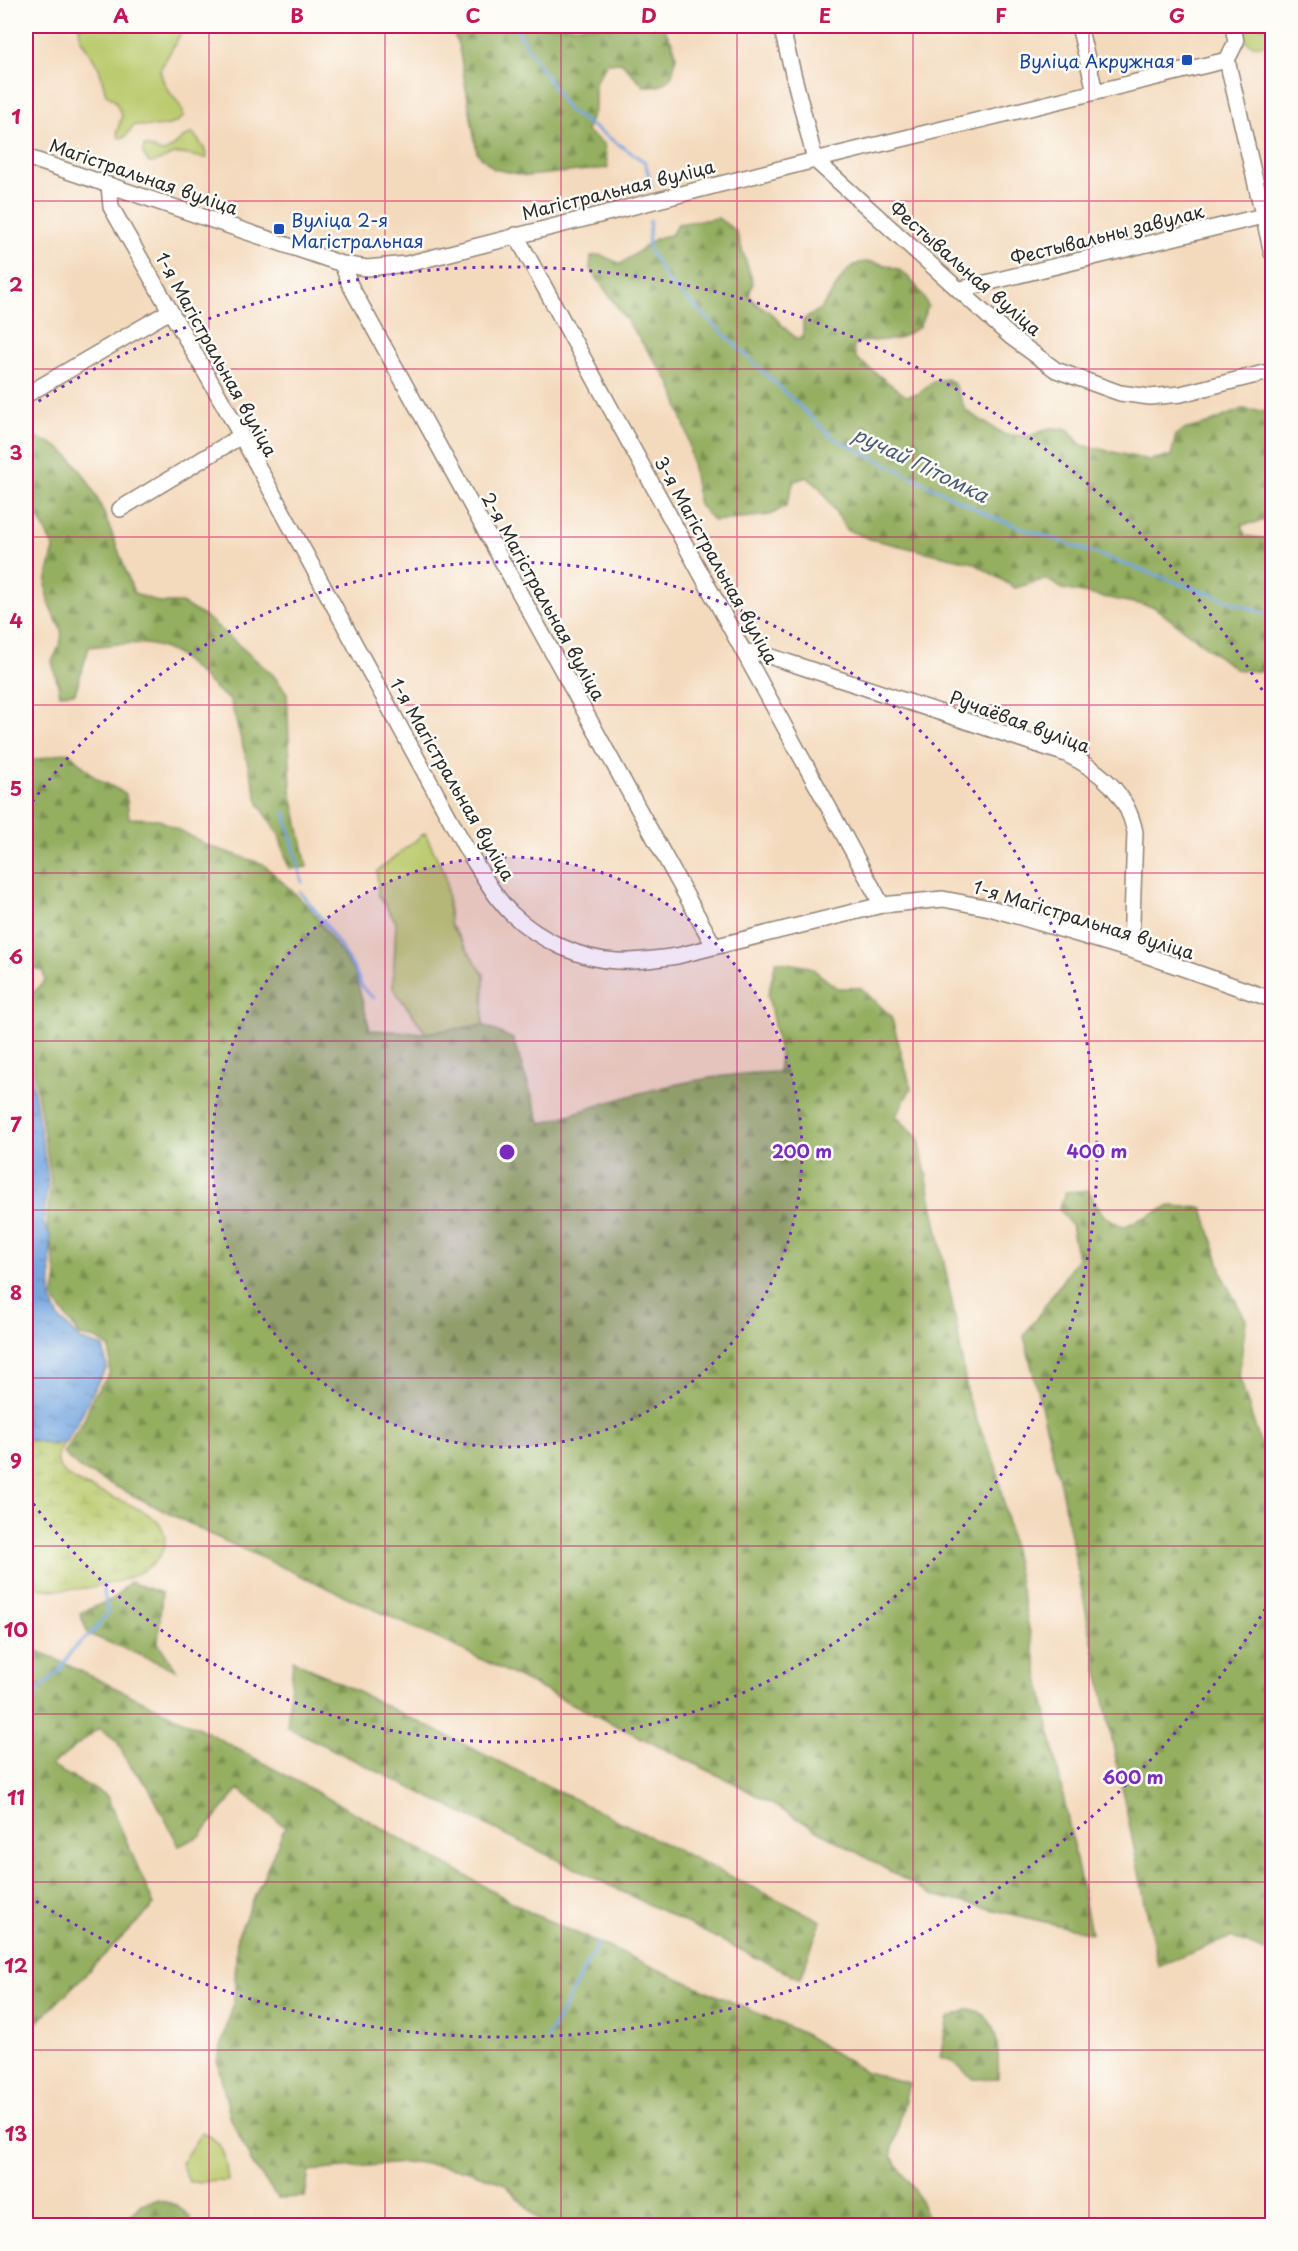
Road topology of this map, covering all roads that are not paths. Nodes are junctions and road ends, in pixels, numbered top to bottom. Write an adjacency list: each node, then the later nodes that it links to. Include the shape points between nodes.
1 (781, 26): 7 (street)
2 (1079, 26): 5 (street)
3 (1233, 26): 4 (street, via 1236,42)
4 (1227, 60): 5 (street, Магістральная вуліца); 9 (street)
5 (1095, 91): 7 (street, Магістральная вуліца)
6 (26, 157): 8 (street, Магістральная вуліца)
7 (814, 160): 10 (street, Магістральная вуліца); 13 (street, Фестывальная вуліца)
8 (110, 185): 12 (street, Магістральная вуліца); 14 (street, 1-я Магістральная вуліца, via 111,207)
9 (1263, 216): 11 (street); 13 (street, Фестывальны завулак)
10 (516, 235): 12 (street, Магістральная вуліца, via 407,264 367,268); 19 (street, 3-я Магістральная вуліца)
11 (1272, 253)
12 (342, 264): 21 (street, 2-я Магістральная вуліца, via 350,285)
13 (961, 289): 15 (street, Фестывальная вуліца, via 1011,337 1056,370 1120,393 1150,397 1181,394)
14 (170, 311): 16 (street); 17 (street, 1-я Магістральная вуліца)
15 (1272, 371)
16 (26, 395)
17 (241, 436): 18 (street); 21 (street, 1-я Магістральная вуліца, via 467,850 512,914 563,947 614,962 677,956)
18 (120, 509)
19 (746, 652): 20 (street, 3-я Магістральная вуліца); 22 (street, Ручаёвая вуліца, via 760,653 1054,750 1091,766 1121,796 1135,832)
20 (882, 905): 21 (street, 1-я Магістральная вуліца); 22 (street, 1-я Магістральная вуліца, via 943,899 990,908)
21 (714, 946)
22 (1131, 950): 23 (street, 1-я Магістральная вуліца)
23 (1272, 997)

